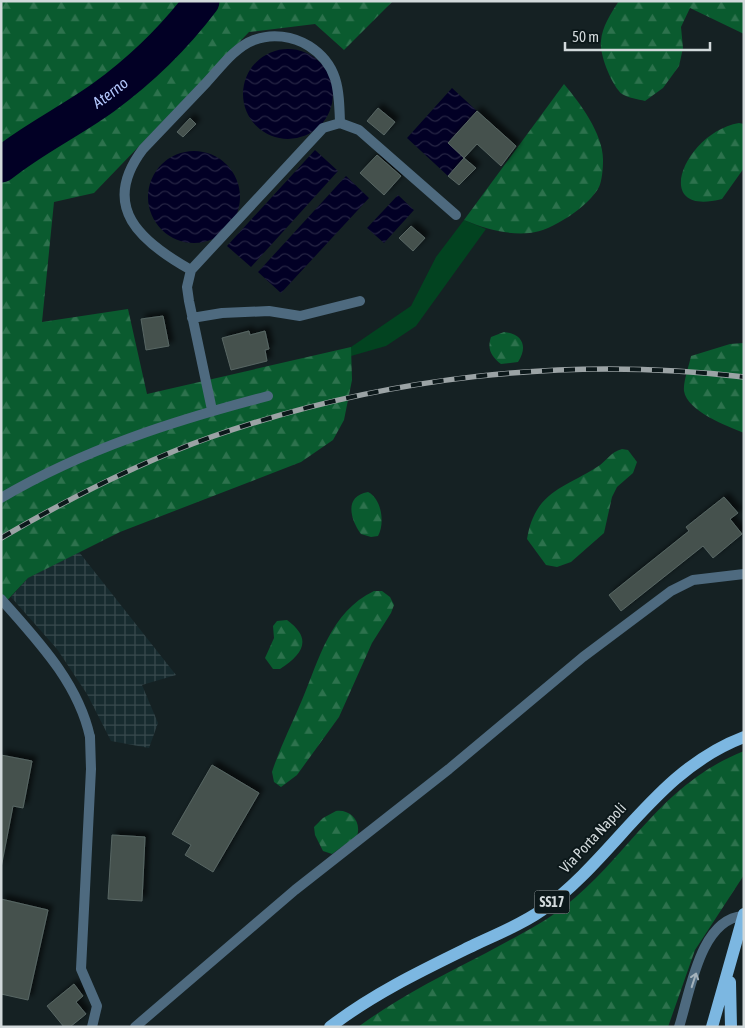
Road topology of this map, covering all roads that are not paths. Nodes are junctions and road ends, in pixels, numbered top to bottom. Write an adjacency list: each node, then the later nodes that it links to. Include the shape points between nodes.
1 (340, 123): 2 (street, via 359,130); 3 (street, via 323,128 312,137); 3 (street, via 335,75 321,56 301,41 264,37 252,40 232,56 143,149 135,159 126,184 126,207 136,228 155,248)
2 (456, 214)
3 (191, 270): 5 (street, via 187,287)
4 (360, 301): 5 (street, via 300,316 269,311)
5 (192, 318): 7 (street)
6 (268, 396): 7 (street)
7 (212, 410): 8 (street, via 120,441 61,466)
8 (1, 498)
9 (744, 574): 15 (street, via 688,582 655,602 295,890)
10 (1, 599): 14 (street, via 51,658 75,698 90,737 81,969 97,1006)
11 (744, 737): 16 (main road, Via Porta Napoli / SS17, via 716,749 666,785 573,884 542,910 390,988)
12 (743, 915): 13 (main road); 17 (street, one-way to 12, via 709,939 724,921)
13 (732, 956): 18 (main road); 19 (main road)
14 (92, 1027)
15 (135, 1027)
16 (330, 1027)
17 (678, 1027)
18 (712, 1027)
19 (731, 1027)

